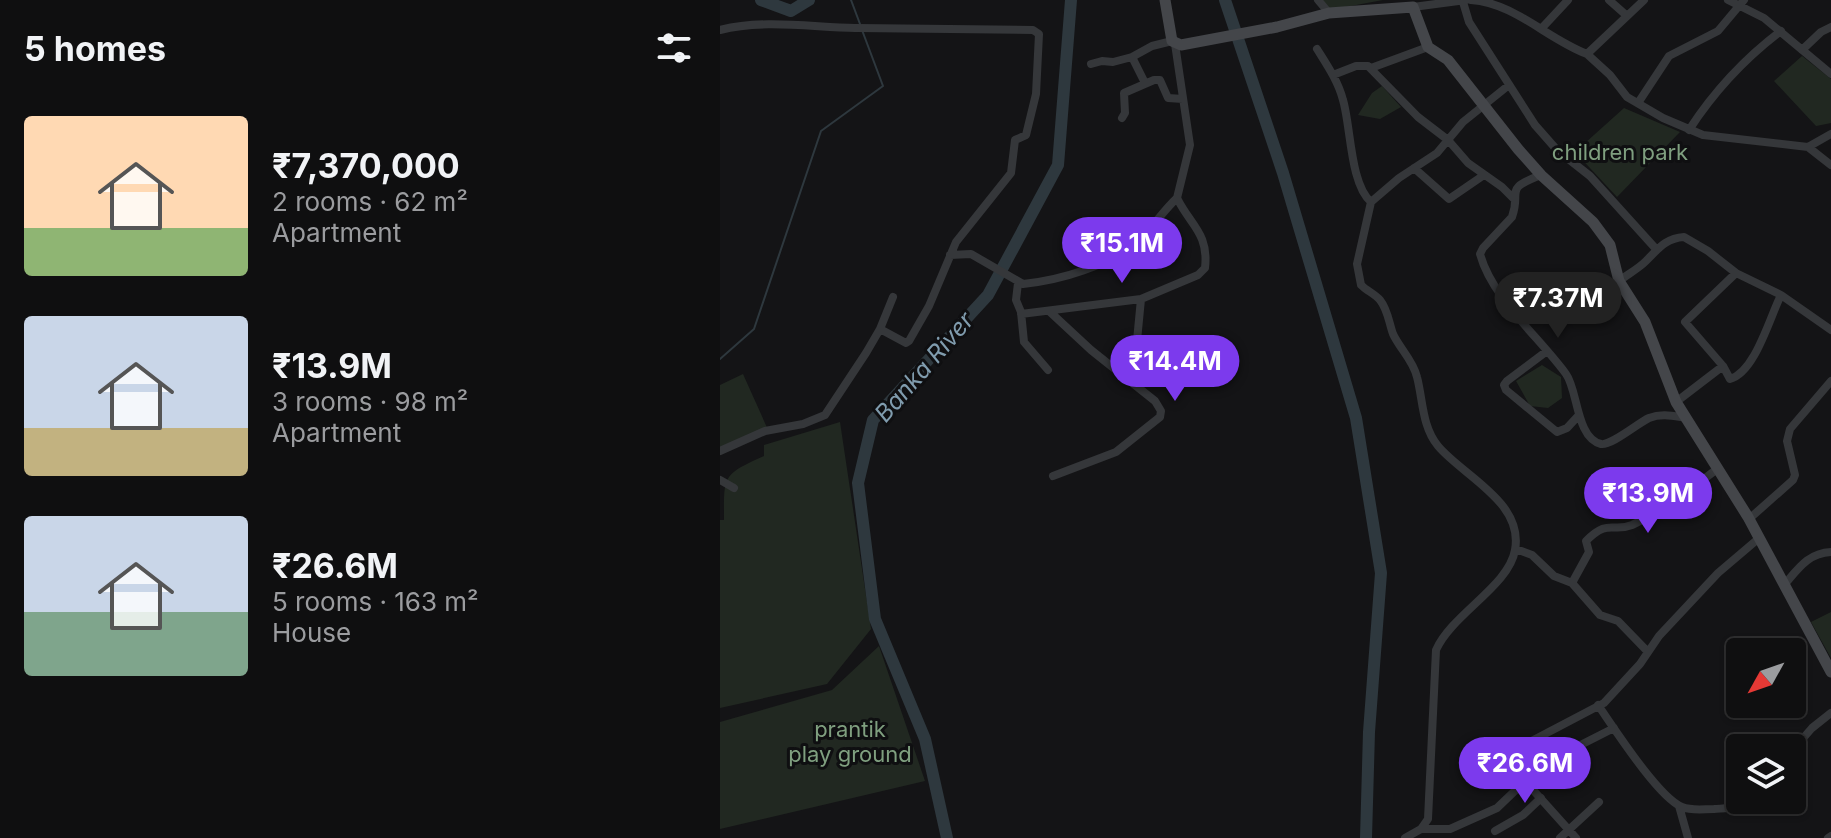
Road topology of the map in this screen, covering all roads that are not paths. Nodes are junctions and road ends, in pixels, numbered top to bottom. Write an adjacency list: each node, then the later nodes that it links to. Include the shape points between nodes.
1 (1165, 0): 16 (main road)
2 (1318, 0): 10 (street)
3 (1568, 0): 13 (street)
4 (1609, 0): 11 (street)
5 (1644, 0): 11 (street)
6 (1728, 0): 8 (street)
7 (1467, 1): 9 (street); 13 (street, via 1496,6); 27 (street, via 1469,22)
8 (1742, 3): 15 (street); 29 (street, via 1718,31 1669,56)
9 (1413, 7): 10 (main road); 17 (main road)
10 (1329, 13): 16 (main road)
11 (1626, 15): 20 (street)
12 (1831, 27): 19 (street)
13 (1541, 29): 20 (street)
14 (720, 30): 44 (street, via 761,25 1039,34 1034,106 1026,135 1014,144 1011,173)
15 (1781, 31): 19 (street); 32 (street, via 1716,91)
16 (1174, 43): 21 (street, via 1152,46); 28 (street)
17 (1428, 47): 23 (street); 30 (main road, via 1448,60)
18 (1317, 49): 25 (street)
19 (1802, 50): 24 (street)
20 (1587, 54): 29 (street)
21 (1132, 57): 22 (street); 26 (street)
22 (1091, 64)
23 (1371, 68): 25 (street, via 1362,65); 34 (street)
24 (1831, 74)
25 (1333, 75): 42 (street, via 1344,101 1362,192)
26 (1145, 83): 28 (street, via 1160,80 1168,98); 31 (street, via 1124,93)
27 (1509, 85): 30 (street); 43 (street, via 1547,139 1590,176)
28 (1183, 99): 41 (street, via 1190,153)
29 (1638, 103): 32 (street)
30 (1485, 106): 34 (street); 39 (main road)
31 (1122, 118)
32 (1689, 130): 35 (street)
33 (1831, 134): 35 (street)
34 (1448, 140): 37 (street); 38 (street)
35 (1808, 147): 36 (street)
36 (1831, 165)
37 (1414, 168): 38 (street, via 1449,199); 42 (street)
38 (1484, 175): 40 (street)
39 (1541, 175): 40 (street, via 1518,186); 46 (main road, via 1593,222 1610,245)
40 (1513, 198): 55 (street, via 1512,217 1480,254 1488,276)
41 (1179, 202): 47 (street, via 1115,255 1065,276); 50 (street, via 1195,222 1205,268)
42 (1371, 202): 70 (street, via 1357,264 1359,280 1379,299 1411,361 1433,439 1492,494 1511,521)
43 (1656, 249): 45 (street, via 1684,237); 46 (street)
44 (950, 255): 47 (street, via 971,254); 53 (street, via 909,341)
45 (1736, 273): 48 (street); 56 (street, via 1685,322)
46 (1619, 281): 60 (main road, via 1645,322)
47 (1016, 284): 52 (street)
48 (1781, 295): 54 (street); 56 (street, via 1749,366 1730,379)
49 (893, 297): 53 (street)
50 (1141, 299): 51 (street); 59 (street)
51 (1049, 311): 52 (street); 59 (street)
52 (1021, 314): 57 (street, via 1024,342)
53 (880, 329): 63 (street, via 825,415 765,431)
54 (1831, 330)
55 (1547, 351): 61 (street, via 1570,380); 61 (street, via 1507,381 1506,390 1557,432)
56 (1723, 366): 60 (street)
57 (1048, 370)
58 (1831, 381): 68 (street, via 1790,429 1793,480)
59 (1133, 382): 65 (street, via 1159,405 1160,417 1116,452)
60 (1676, 402): 62 (main road)
61 (1579, 415): 62 (street, via 1600,444 1648,419)
62 (1686, 418): 64 (main road)
63 (720, 451)
64 (1717, 469): 68 (main road); 72 (street, via 1647,517 1597,531 1586,541 1589,555)
65 (1053, 476)
66 (720, 480): 67 (street)
67 (734, 488)
68 (1749, 519): 69 (main road)
69 (1758, 539): 73 (main road); 74 (street, via 1718,573)
70 (1516, 549): 72 (street); 86 (street, via 1499,580 1445,633 1436,650 1430,807)
71 (1831, 552): 73 (street, via 1807,559)
72 (1572, 583): 74 (street, via 1600,615 1618,621)
73 (1784, 585): 75 (main road)
74 (1648, 652): 76 (street)
75 (1831, 672)
76 (1598, 705): 78 (street); 80 (street)
77 (1831, 713): 79 (street)
78 (1614, 728): 81 (street, via 1543,764); 84 (street)
79 (1806, 735)
80 (1524, 745)
81 (1524, 780): 82 (street); 86 (street, via 1497,808 1450,829)
82 (1541, 798): 87 (street); 88 (street)
83 (1599, 802): 87 (street)
84 (1679, 806): 85 (street); 92 (street)
85 (1726, 808)
86 (1421, 829): 89 (street)
87 (1569, 830): 90 (street); 91 (street)
88 (1495, 831)
89 (1405, 838)
90 (1560, 838)
91 (1576, 838)
92 (1688, 838)

